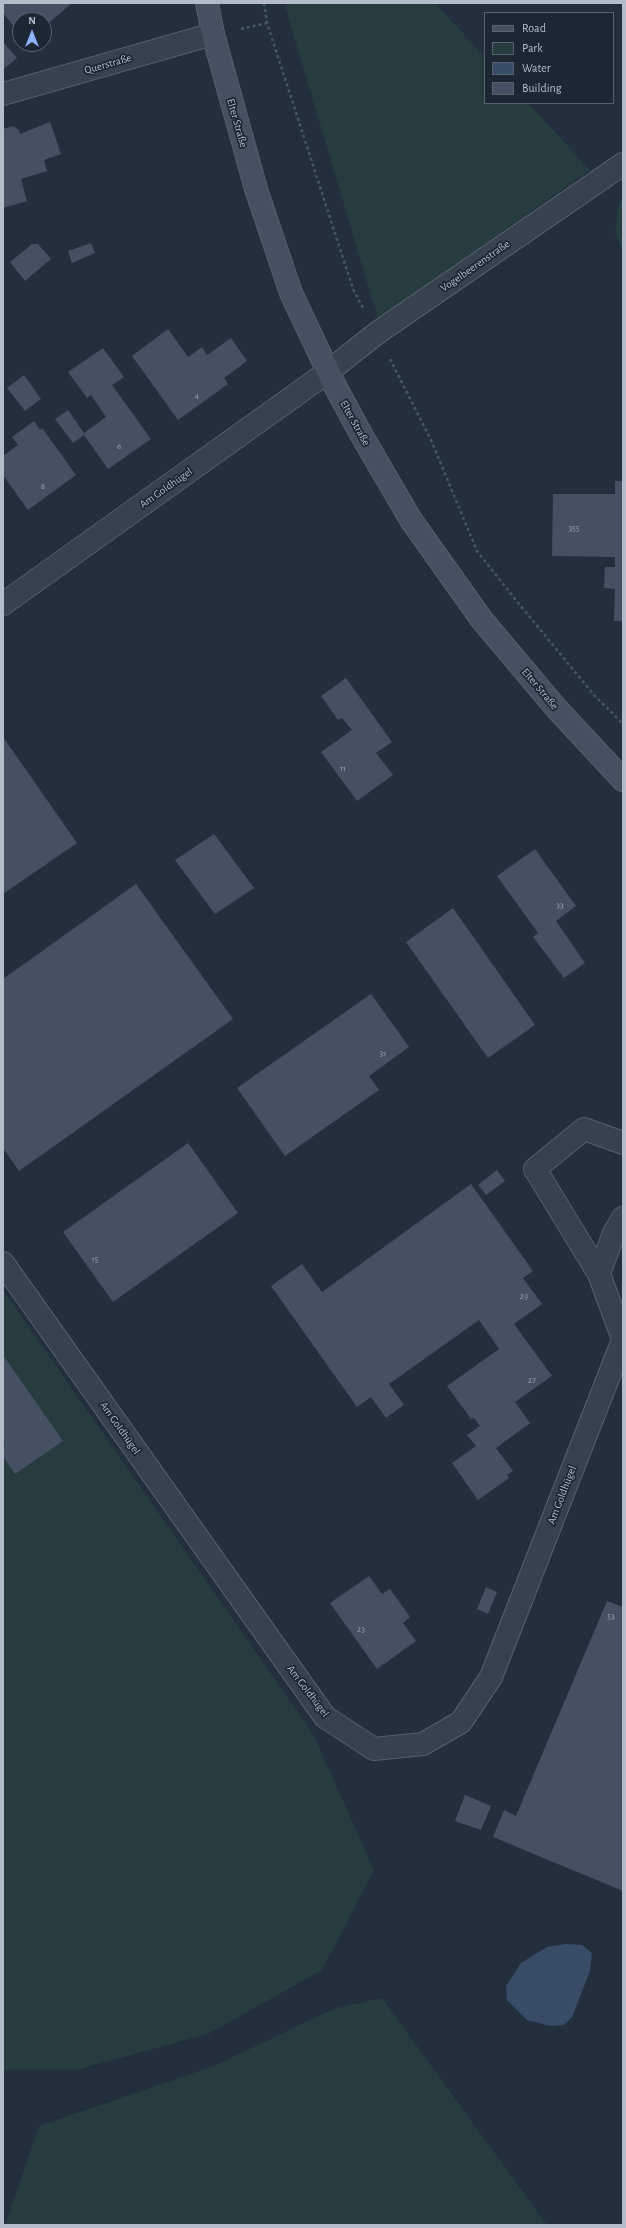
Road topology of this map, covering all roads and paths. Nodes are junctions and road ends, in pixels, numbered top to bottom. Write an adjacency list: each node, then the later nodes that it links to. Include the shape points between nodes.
1 (207, 3): 3 (main road, Elter Straße)
2 (264, 3): 6 (path, via 268,23 353,289)
3 (213, 34): 4 (street, Querstraße); 7 (main road, Elter Straße, via 256,189 291,293)
4 (3, 94)
5 (623, 164): 6 (street, Vogelbeerenstraße)
6 (377, 334): 7 (street, Vogelbeerenstraße); 9 (path, via 431,440 477,550 589,689)
7 (329, 371): 8 (street, Am Goldhügel); 10 (main road, Elter Straße, via 362,436 411,520 482,620 557,709)
8 (3, 604)
9 (623, 724)
10 (623, 780)
11 (623, 1143): 14 (street, Am Goldhügel, via 584,1129 536,1169)
12 (623, 1218): 14 (street, via 614,1233)
13 (3, 1263): 15 (street, Am Goldhügel, via 325,1717 374,1749 423,1744 461,1722 491,1677)
14 (599, 1274): 15 (street, Am Goldhügel)
15 (623, 1339)

